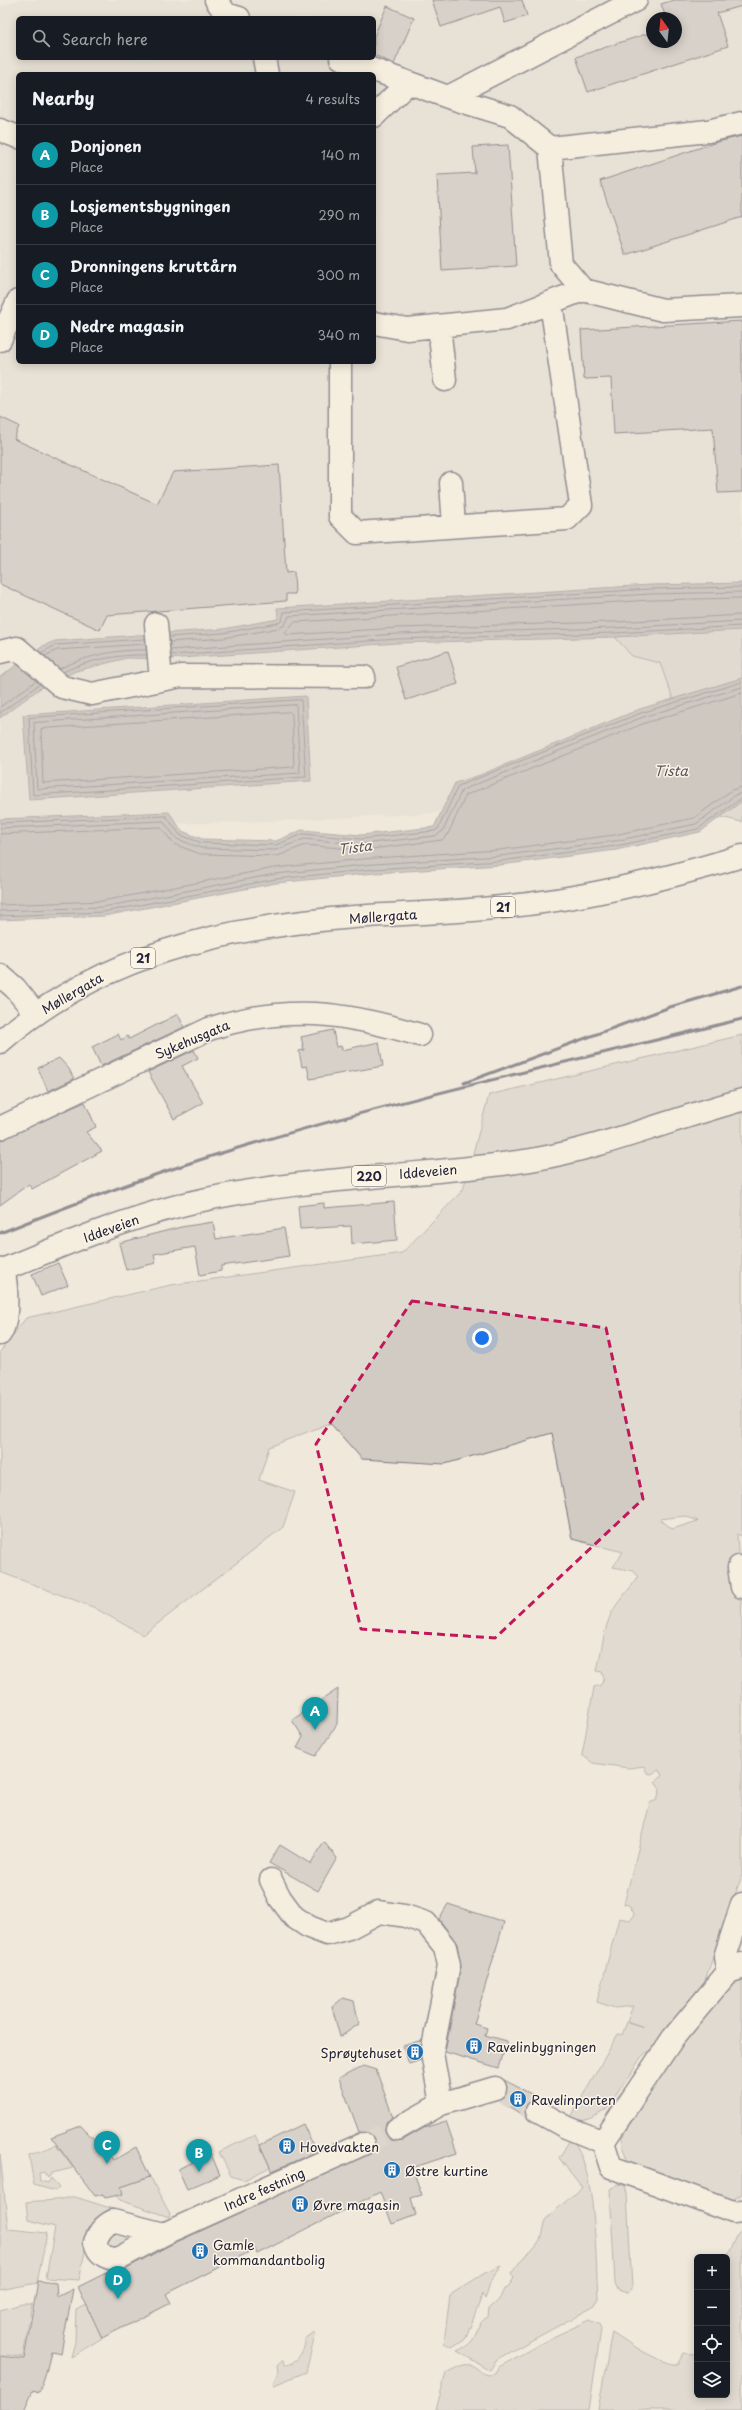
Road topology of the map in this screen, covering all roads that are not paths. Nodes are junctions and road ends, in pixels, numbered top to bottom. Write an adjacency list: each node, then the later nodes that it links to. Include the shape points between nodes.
1 (216, 0): 3 (main road, via 226,14)
2 (636, 0): 8 (main road)
3 (233, 16)
4 (264, 60): 6 (main road)
5 (346, 60): 7 (main road)
6 (267, 72)
7 (408, 83): 8 (main road); 9 (main road)
8 (448, 98): 13 (main road, via 510,116)
9 (376, 114)
10 (742, 123): 13 (main road, via 708,131)
11 (0, 130): 12 (main road)
12 (16, 136)
13 (550, 148): 14 (main road, via 561,264)
14 (583, 290): 15 (main road); 17 (main road, via 663,310)
15 (551, 303): 19 (main road, via 507,319); 24 (main road, via 581,505 567,519)
16 (16, 305): 20 (main road)
17 (742, 306)
18 (376, 323): 19 (main road, via 407,329)
19 (439, 326): 22 (main road)
20 (0, 340)
21 (340, 364): 24 (main road, via 340,516 357,533)
22 (445, 380)
23 (451, 483): 24 (main road)
24 (454, 526)
25 (156, 624): 27 (main road)
26 (0, 652): 27 (main road, via 17,648 62,686 92,694)
27 (160, 672): 28 (main road, via 188,676)
28 (364, 677)
29 (742, 856): 31 (main road, Møllergata / 21, via 660,880 554,901 304,922 214,937 172,947 115,969 62,996)
30 (0, 974): 31 (main road)
31 (36, 1014): 33 (main road, 21)
32 (420, 1035): 35 (main road, Sykehusgata, via 374,1021 315,1013 268,1015 230,1022 210,1029)
33 (0, 1042)
34 (742, 1100): 36 (main road, Iddeveien / 220, via 587,1147 530,1160 315,1182 207,1198 148,1214)
35 (0, 1128)
36 (1, 1270): 37 (main road, via 6,1280 5,1328)
37 (0, 1334)
38 (271, 1880): 42 (main road, via 294,1917 327,1934 349,1928 379,1912 405,1916 426,1923 445,1947 449,1965 432,2053)
39 (742, 1904): 40 (main road, via 725,1957)
40 (737, 1968): 45 (main road, via 673,2038)
41 (495, 2088): 42 (main road)
42 (441, 2104): 44 (main road)
43 (537, 2111): 45 (main road, via 566,2127)
44 (398, 2129)
45 (603, 2142): 47 (main road, via 611,2167 734,2212)
46 (363, 2144): 48 (main road, Indre festning)
47 (742, 2211)
48 (164, 2234)

